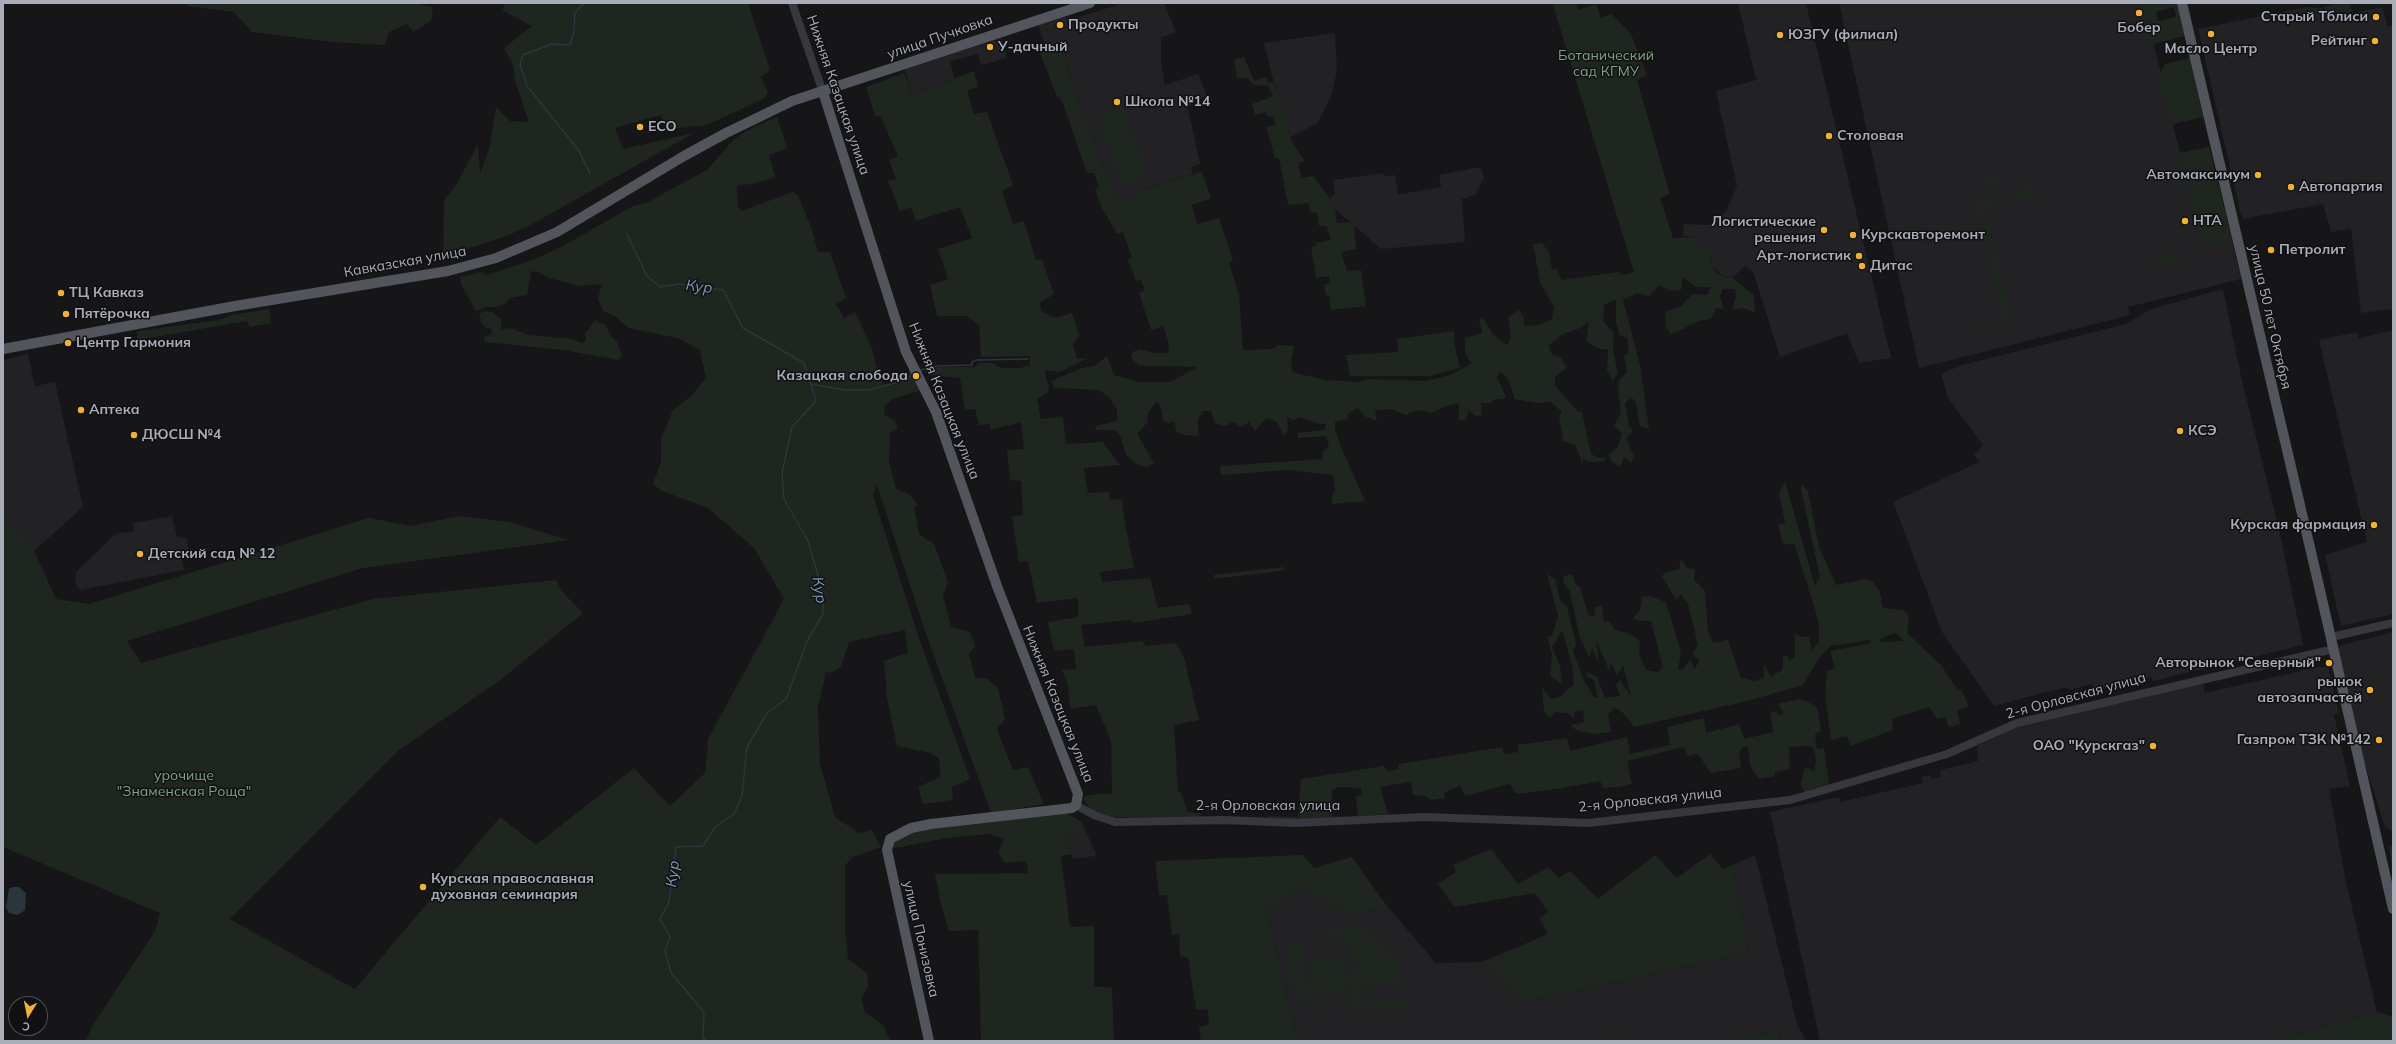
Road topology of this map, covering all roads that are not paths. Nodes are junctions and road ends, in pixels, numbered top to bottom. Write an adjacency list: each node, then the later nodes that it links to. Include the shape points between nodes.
1 (792, 3): 4 (street, Нижняя Казацкая улица)
2 (1090, 3): 4 (main road, улица Пучковка)
3 (2182, 3): 7 (main road, улица 50 лет Октября)
4 (823, 92): 5 (main road, Кавказская улица, via 792,102 726,133 557,232 496,258 448,271 235,306); 9 (main road, Нижняя Казацкая улица, via 906,352 936,412 997,586 1076,783)
5 (3, 349)
6 (2393, 623): 7 (street)
7 (2331, 638): 8 (main road, улица 50 лет Октября)
8 (2334, 649): 9 (street, 2-я Орловская улица, via 2017,723 1947,754 1790,800 1589,823 1424,817 1295,823 1225,820 1115,822); 10 (main road, улица 50 лет Октября)
9 (1076, 805): 11 (main road, улица Понизовка, via 1067,810 930,824 895,835 887,844)
10 (2393, 909)
11 (929, 1041)

